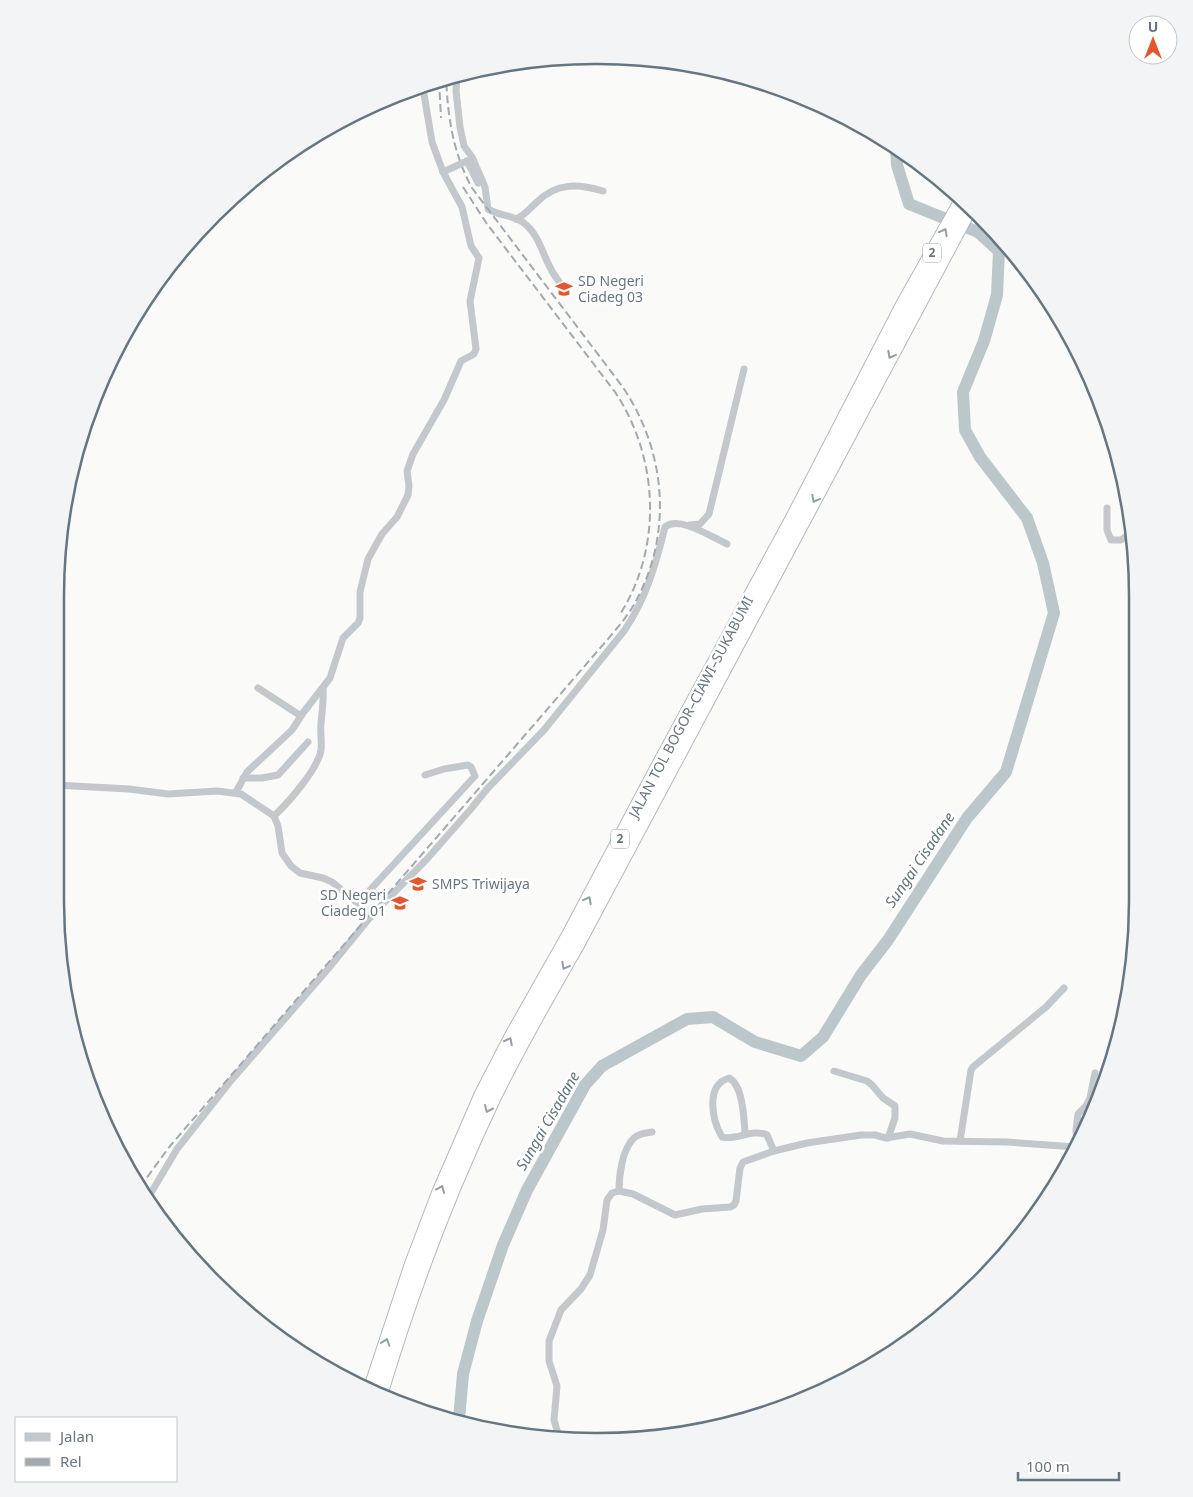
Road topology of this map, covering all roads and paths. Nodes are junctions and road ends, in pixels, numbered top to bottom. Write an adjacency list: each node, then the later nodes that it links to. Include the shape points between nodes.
1 (457, 83): 5 (street, via 464,146 472,157)
2 (424, 92): 3 (street, via 432,142)
3 (443, 172): 5 (street, bridge, via 467,161); 17 (street, via 462,207 471,246 479,258 470,301 476,350 461,361 444,400 413,454 407,470 408,495 398,517 385,530 368,559 360,592 360,618 343,638 332,674)
4 (604, 191): 8 (street, via 585,186 552,190 525,215)
5 (486, 197): 8 (street, via 488,209)
6 (959, 206): 10 (highway, JALAN TOL BOGOR–CIAWI–SUKABUMI / 2, one-way to 6)
7 (967, 214): 10 (highway, JALAN TOL BOGOR–CIAWI–SUKABUMI / 2)
8 (516, 219): 9 (street, via 532,232)
9 (564, 289)
10 (909, 309): 39 (highway, JALAN TOL BOGOR–CIAWI–SUKABUMI / 2, one-way to 10, via 439,1192 482,1094); 40 (highway, JALAN TOL BOGOR–CIAWI–SUKABUMI / 2, one-way to 40, via 578,943 493,1099 450,1196)
11 (744, 369): 13 (street, via 708,514 700,524)
12 (1107, 508): 14 (street, via 1107,530 1111,540)
13 (690, 525): 15 (street); 26 (street, via 675,523 665,526 648,588 619,638 544,730 487,789 427,859)
14 (1126, 536)
15 (727, 544)
16 (258, 688): 18 (street)
17 (323, 688): 18 (street); 24 (street, via 319,757)
18 (301, 716): 21 (street, via 288,734)
19 (308, 742): 21 (street, via 278,775)
20 (425, 775): 25 (street, via 444,768 468,765 475,776)
21 (243, 778): 23 (street)
22 (64, 785): 23 (street, via 173,794)
23 (236, 792): 24 (street)
24 (274, 816): 25 (street, via 282,854 290,866 300,873 327,879)
25 (358, 903): 26 (street)
26 (372, 914): 38 (street, via 229,1083 173,1156)
27 (1064, 988): 34 (street, via 1046,1008 971,1070)
28 (834, 1071): 33 (street, via 867,1082 895,1106 895,1118)
29 (1095, 1073): 31 (street, via 1090,1098 1078,1114)
30 (652, 1132): 37 (street, via 634,1137 630,1143 619,1174)
31 (1076, 1132)
32 (745, 1133): 32 (street, via 739,1090 734,1080 723,1080 713,1098 718,1131 722,1138 727,1139); 36 (street, via 767,1134)
33 (888, 1138): 34 (street, via 910,1134); 36 (street, via 852,1136)
34 (960, 1142): 35 (street)
35 (1069, 1146)
36 (774, 1151): 37 (street, via 742,1164 736,1201 730,1207 675,1215 633,1194)
37 (619, 1191): 41 (street, via 612,1192 607,1200 603,1230 590,1275 561,1310 549,1341 548,1361 557,1383 554,1420)
38 (151, 1192)
39 (373, 1383)
40 (382, 1388)
41 (557, 1432)

